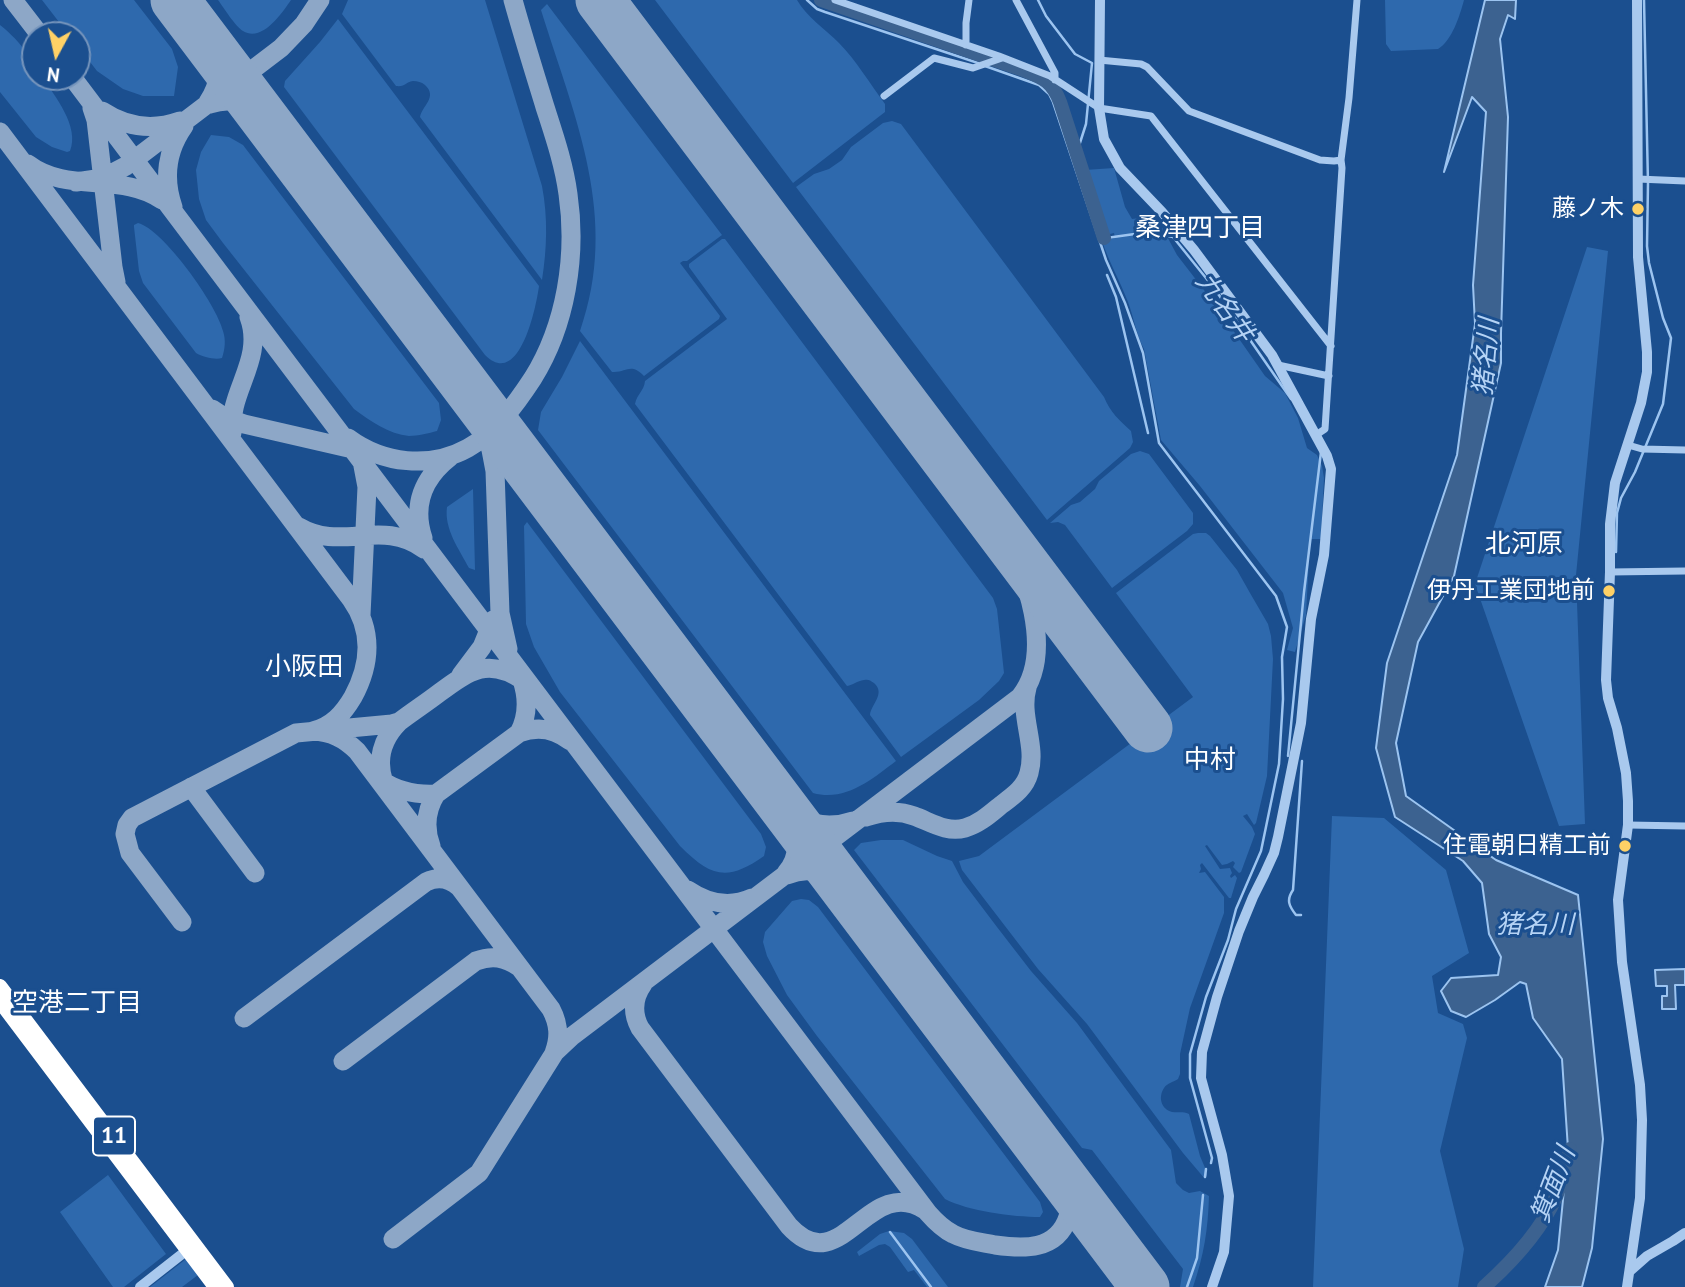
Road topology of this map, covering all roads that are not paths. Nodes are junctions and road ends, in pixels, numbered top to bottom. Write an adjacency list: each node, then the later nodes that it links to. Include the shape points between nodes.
1 (835, 0): 8 (street)
2 (871, 0): 8 (street)
3 (969, 0): 9 (street)
4 (1016, 0): 12 (street)
5 (1100, 0): 11 (street)
6 (1357, 0): 15 (street)
7 (1637, 0): 16 (street)
8 (869, 11): 9 (street)
9 (967, 45): 10 (street)
10 (1003, 57): 12 (street); 13 (street, via 973,68 934,58)
11 (1099, 60): 14 (street); 15 (street, via 1147,67 1189,111 1320,160)
12 (1055, 80): 14 (street)
13 (884, 96)
14 (1099, 108): 18 (street, via 1151,116); 19 (street, via 1104,139 1120,168 1194,250)
15 (1341, 160): 18 (street)
16 (1638, 179): 17 (street); 22 (street, via 1638,257 1647,372)
17 (1685, 181)
18 (1331, 346): 20 (street)
19 (1278, 365): 20 (street); 21 (street)
20 (1329, 376): 21 (street, via 1325,429)
21 (1316, 435): 38 (street, via 1331,469 1301,723 1273,853 1239,931 1202,1052 1201,1078 1229,1196 1224,1252)
22 (1628, 445): 23 (street); 25 (street, via 1615,483)
23 (1685, 450)
24 (1685, 571): 25 (street)
25 (1610, 572): 26 (street, via 1606,680 1624,755)
26 (1628, 825): 27 (street); 32 (street, via 1618,900 1642,1120 1642,1176)
27 (1685, 826)
28 (0, 986): 37 (highway, 11)
29 (0, 996): 35 (street, via 191,1248)
30 (0, 1002): 36 (highway, 11, bridge)
31 (1685, 1233): 33 (street)
32 (1634, 1242): 33 (street); 34 (street)
33 (1647, 1256): 34 (street)
34 (1630, 1271): 39 (street)
35 (140, 1287)
36 (215, 1287)
37 (227, 1287)
38 (1212, 1287)
39 (1627, 1287)

